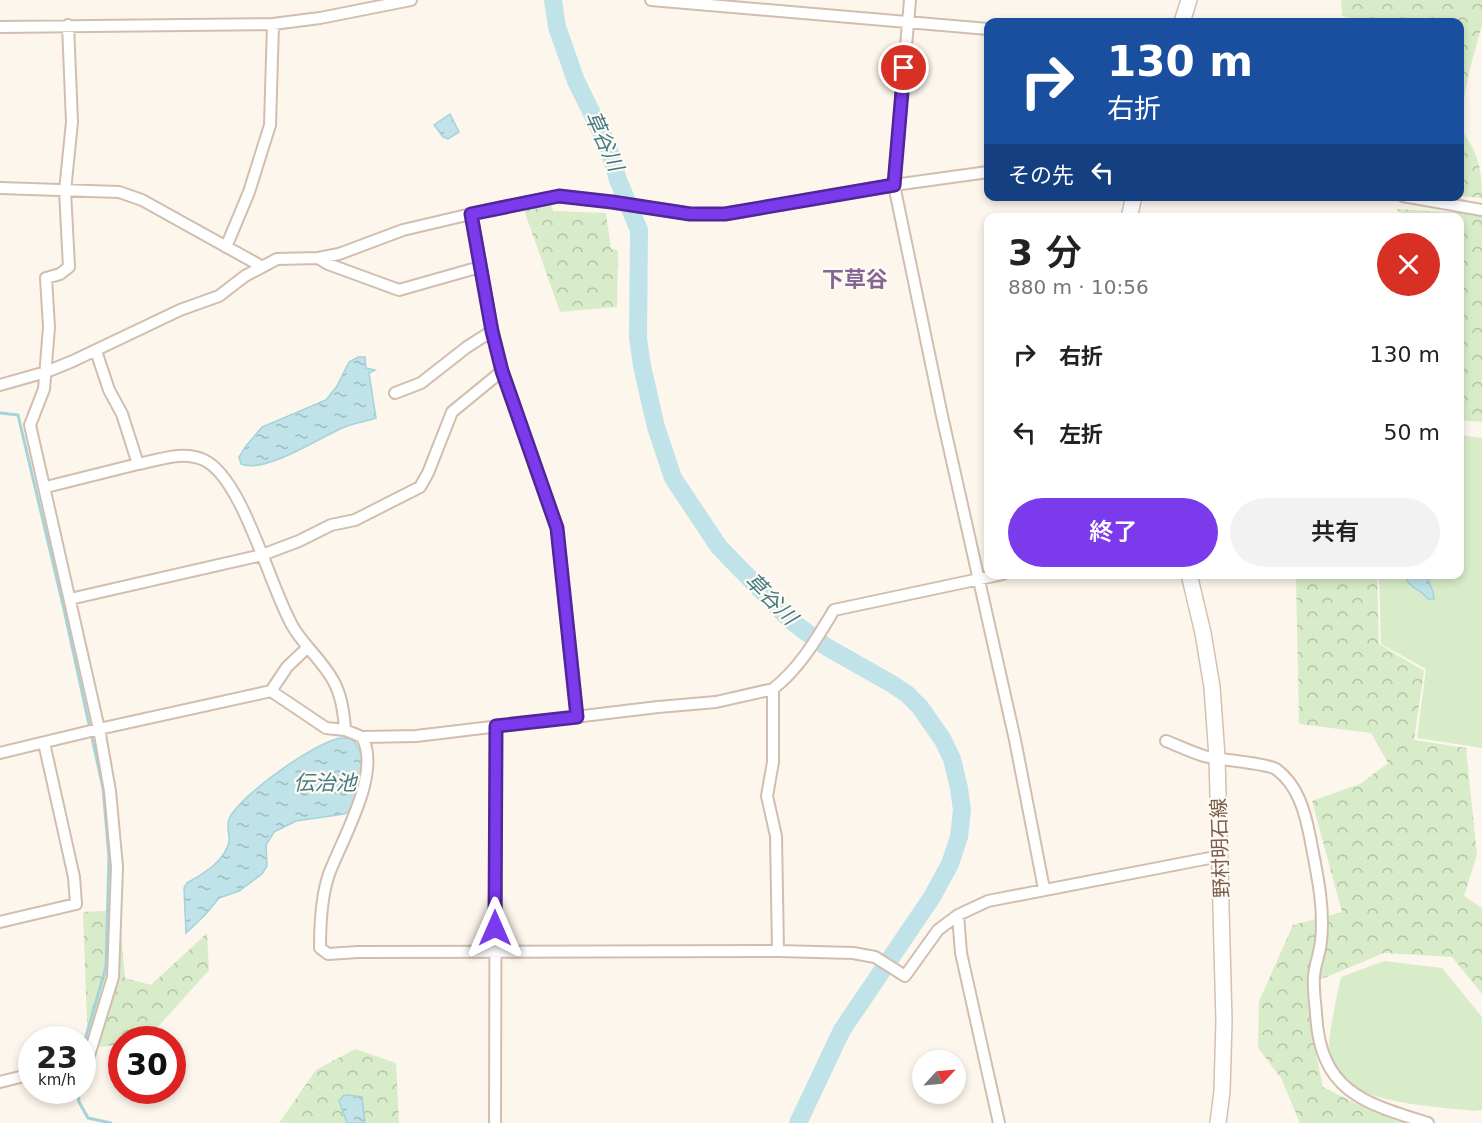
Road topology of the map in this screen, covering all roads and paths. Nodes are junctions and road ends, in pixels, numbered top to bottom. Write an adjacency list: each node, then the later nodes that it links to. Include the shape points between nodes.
1 (411, 0): 7 (street)
2 (651, 0): 6 (street)
3 (910, 0): 6 (street)
4 (1189, 0): 5 (main road)
5 (1183, 18)
6 (908, 21): 10 (street); 12 (street)
7 (273, 24): 8 (street); 18 (street, via 270,125)
8 (68, 26): 9 (street); 14 (street, via 72,122)
9 (0, 27)
10 (984, 29)
11 (984, 173): 12 (street)
12 (894, 185): 17 (street, via 725,214 690,214 559,196); 33 (street)
13 (0, 188): 14 (street)
14 (65, 191): 18 (street, via 119,192 142,200); 25 (street, via 69,267 46,278)
15 (1431, 201): 16 (street)
16 (1482, 210)
17 (471, 214): 19 (street, via 403,230); 21 (street)
18 (226, 247): 20 (street)
19 (318, 258): 20 (street, via 277,259); 21 (street, via 399,290)
20 (261, 266): 23 (street, via 219,296 180,310)
21 (480, 267): 22 (street)
22 (492, 331): 24 (street); 27 (street, via 421,384)
23 (96, 351): 25 (street); 28 (street)
24 (502, 371): 30 (street, via 452,412 420,487 355,520 331,525); 38 (street, via 557,528)
25 (46, 372): 26 (street); 29 (street, via 45,389 30,425)
26 (0, 385)
27 (395, 393)
28 (138, 464): 29 (street); 30 (street, via 185,454 219,470 235,492)
29 (46, 487): 34 (street)
30 (262, 555): 34 (street); 35 (street, via 293,627)
31 (984, 579): 33 (street)
32 (1190, 579): 46 (main road, 野村明石線, via 1212,687)
33 (980, 580): 36 (street, via 834,610 803,659); 48 (street)
34 (70, 599): 40 (street)
35 (308, 647): 37 (street, via 287,667); 41 (street, via 335,683)
36 (773, 689): 38 (street, via 716,702); 51 (street, via 773,762 767,796 776,836)
37 (271, 691): 40 (street); 41 (street, via 326,728)
38 (577, 717): 39 (street)
39 (496, 726): 42 (street, via 416,736); 52 (street)
40 (99, 729): 44 (street); 53 (street, via 117,867 113,977)
41 (345, 730): 42 (street)
42 (362, 737): 52 (street, via 367,749 366,774 361,798 328,876 320,948 328,954)
43 (1166, 741): 46 (street)
44 (44, 743): 45 (street); 50 (street, via 74,877 76,904)
45 (0, 753)
46 (1217, 757): 47 (main road, 野村明石線); 59 (street, via 1274,768 1288,780 1303,810 1322,915 1322,940 1314,978 1316,1021 1319,1042 1333,1073 1347,1089 1372,1104)
47 (1220, 856): 48 (street); 58 (main road, 野村明石線, via 1224,1021)
48 (1044, 889): 49 (street, via 988,901)
49 (958, 915): 51 (street, via 938,930 905,976 875,957); 57 (street, via 961,953)
50 (0, 922)
51 (778, 951): 52 (street)
52 (495, 952): 56 (street)
53 (96, 1033)
54 (18, 1078): 55 (street)
55 (0, 1082)
56 (495, 1123)
57 (999, 1123)
58 (1218, 1123)
59 (1428, 1123)

